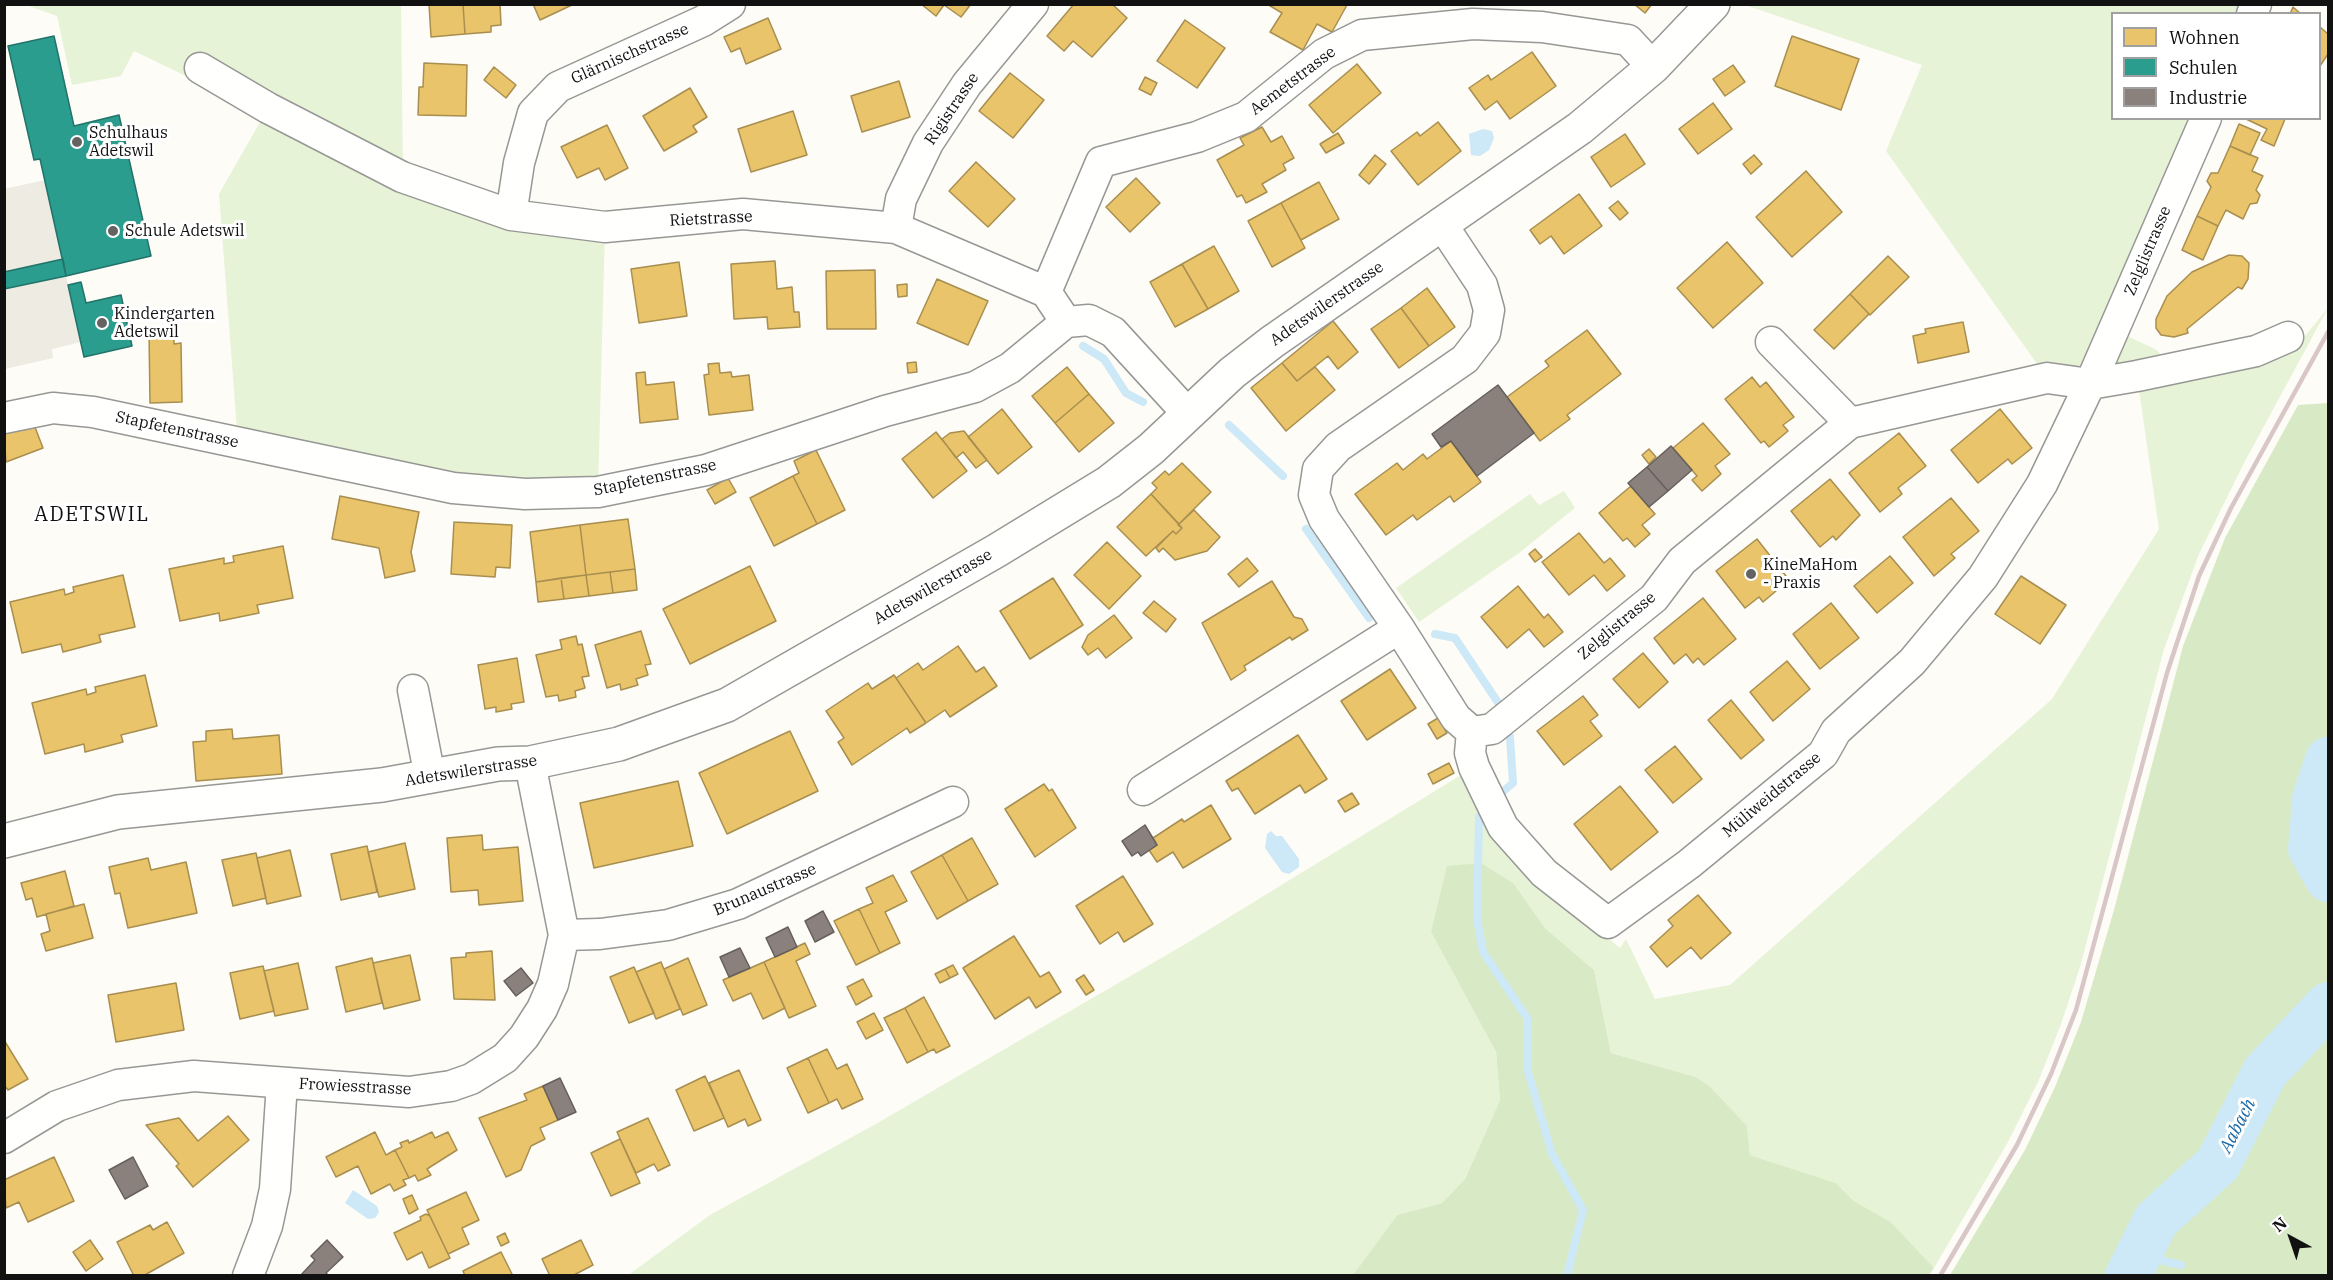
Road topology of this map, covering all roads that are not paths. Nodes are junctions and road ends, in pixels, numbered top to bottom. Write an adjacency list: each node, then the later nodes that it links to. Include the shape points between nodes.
1 (730, 4): 8 (street, Glärnischstrasse, via 703,21 558,87 533,113 519,163)
2 (1033, 4): 10 (street, Rigistrasse, via 967,84 928,143 901,199)
3 (1713, 4): 5 (street, Adetswilerstrasse)
4 (1499, 14): 5 (street, Aemetstrasse, via 1542,27 1628,40); 11 (street, Aemetstrasse, via 1362,35 1324,54 1246,117 1197,137 1101,162)
5 (1653, 67): 9 (street, Adetswilerstrasse, via 1580,128)
6 (200, 68): 8 (street, Rietstrasse, via 402,177)
7 (2205, 120): 15 (street, Zelglistrasse)
8 (511, 215): 10 (street, Rietstrasse, via 605,227 743,214)
9 (1441, 223): 16 (street, Adetswilerstrasse, via 1272,342); 19 (street, via 1482,285 1489,310 1485,333 1465,359 1338,447 1318,469 1314,495 1324,519)
10 (896, 228): 11 (street, Rietstrasse)
11 (1046, 292): 12 (street)
12 (1066, 322): 16 (street, via 1089,320 1113,332); 17 (street, Stapfetenstrasse, via 1010,368 975,387 885,411 706,470 598,492 525,494 453,488 93,412 53,408)
13 (2288, 337): 15 (street, Zelglistrasse, via 2256,351)
14 (1771, 342): 18 (street)
15 (2090, 384): 18 (street, Zelglistrasse, via 2047,378); 21 (street, Müliweidstrasse, via 2042,484 1989,568 1912,662 1836,731 1823,754 1689,864 1608,923 1544,873 1503,827 1474,767 1470,753)
16 (1188, 414): 22 (street, Adetswilerstrasse, via 1143,456 1075,503 727,705 619,744)
17 (4, 418)
18 (1850, 423): 21 (street, Zelglistrasse, via 1682,561 1654,598 1492,729)
19 (1399, 628): 21 (street, via 1456,718); 24 (street)
20 (413, 690): 23 (street)
21 (1472, 732)
22 (530, 763): 23 (street, Adetswilerstrasse, via 498,764); 27 (street, Frowiesstrasse)
23 (430, 777): 26 (street, Adetswilerstrasse, via 118,812)
24 (1143, 790)
25 (953, 802): 27 (street, Brunaustrasse, via 738,904 668,925)
26 (4, 841)
27 (564, 935): 28 (street, Frowiesstrasse, via 554,984 534,1022 505,1058 471,1079 409,1092)
28 (282, 1083): 29 (street, Frowiesstrasse, via 194,1076 118,1085 57,1106); 30 (street, via 275,1189 267,1226)
29 (4, 1138)
30 (248, 1275)

